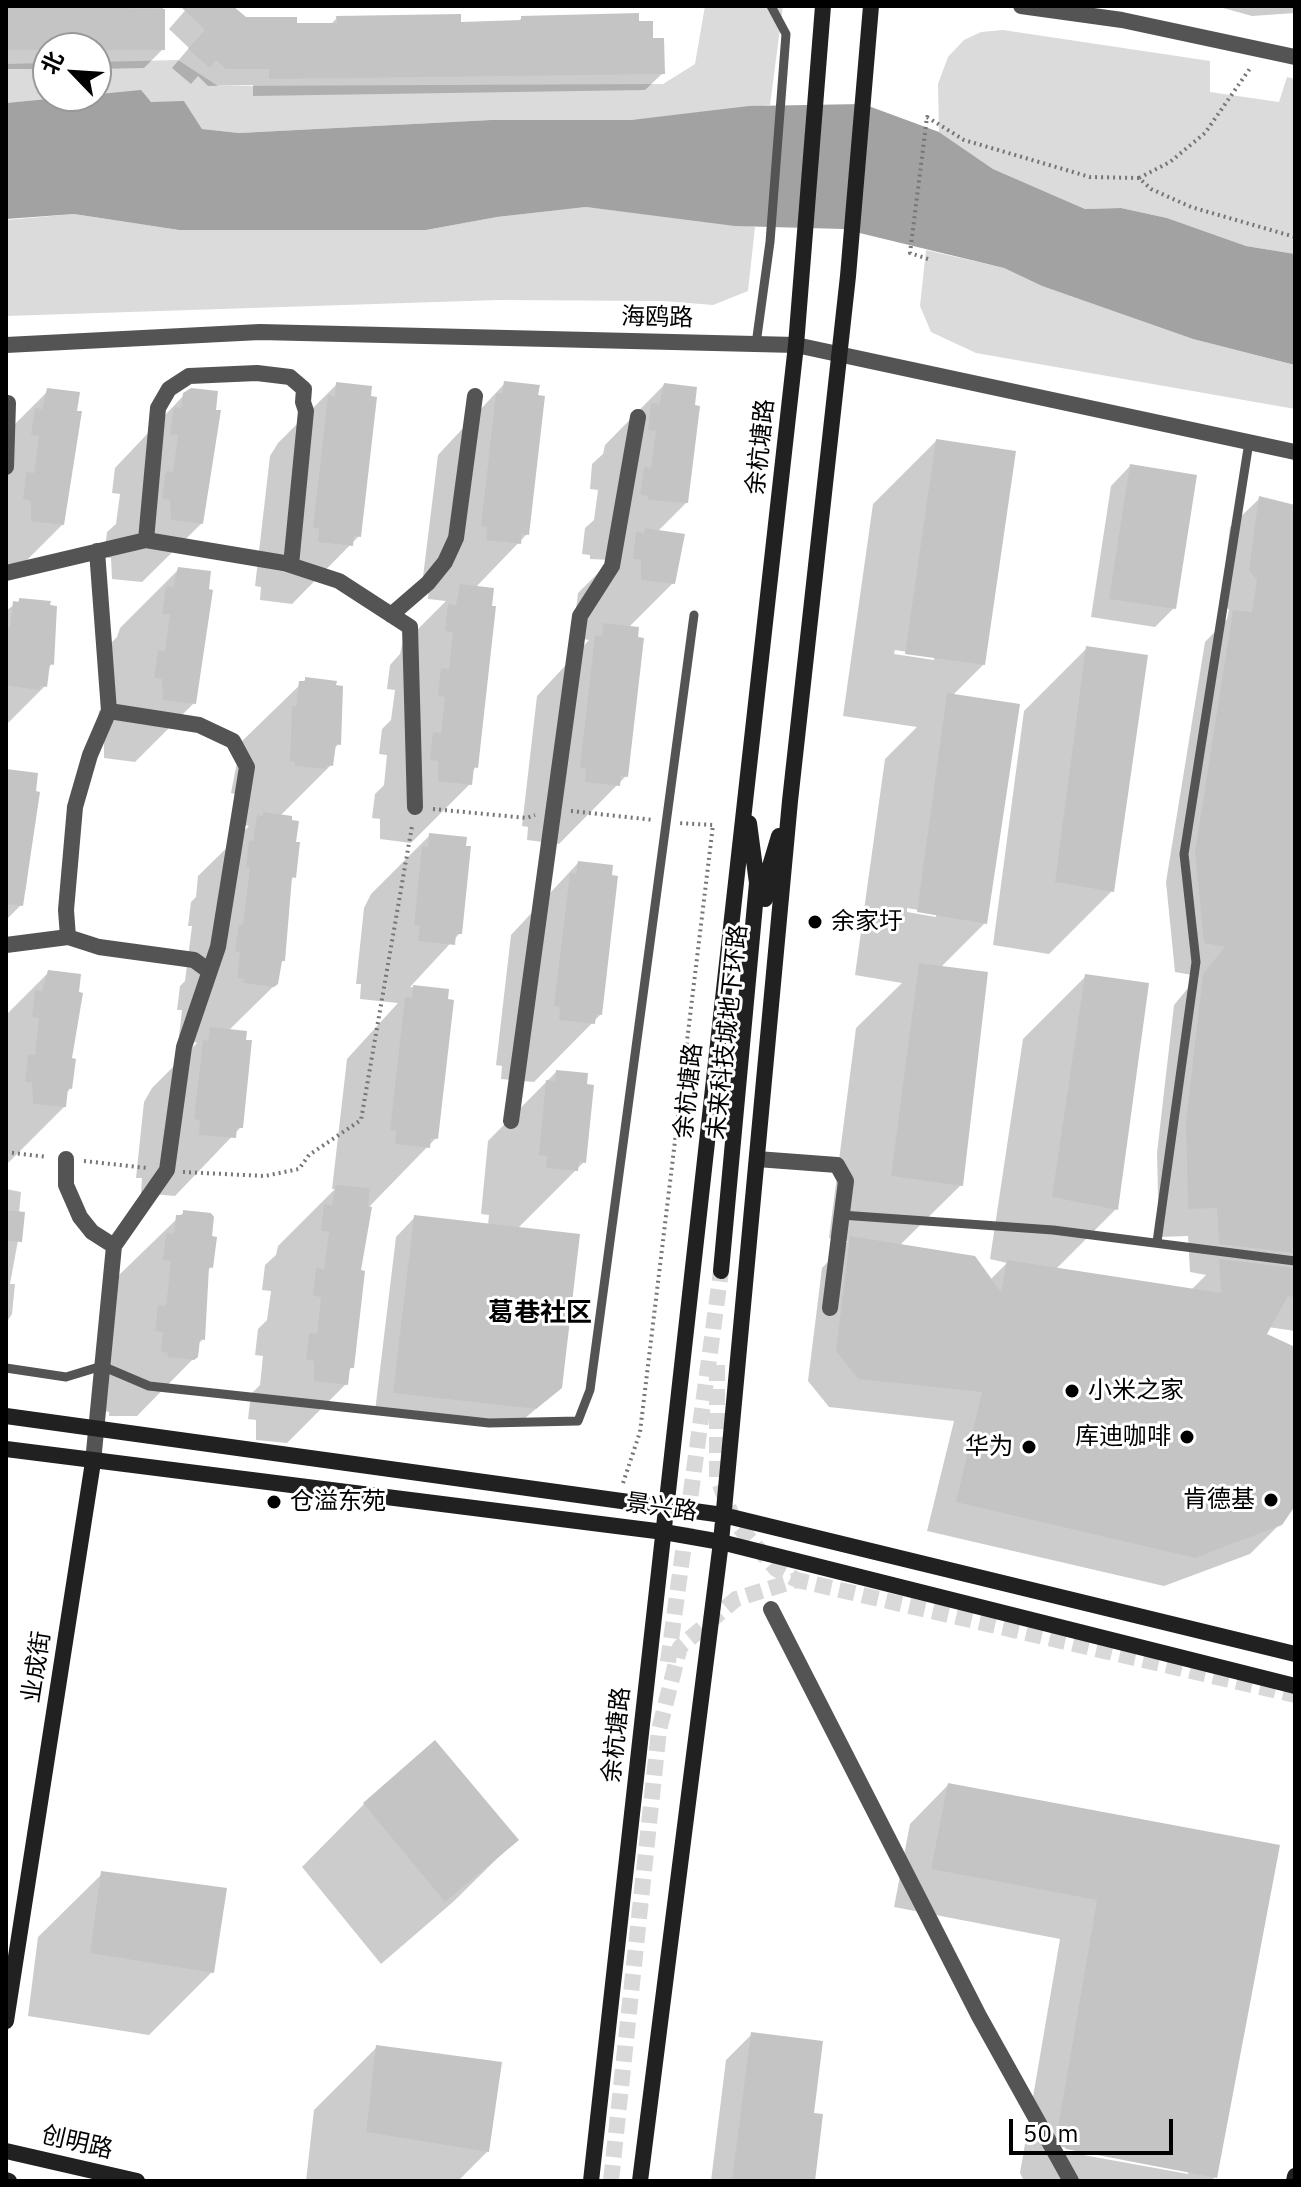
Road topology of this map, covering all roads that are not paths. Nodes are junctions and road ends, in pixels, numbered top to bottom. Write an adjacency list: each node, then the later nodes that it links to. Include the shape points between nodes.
1 (771, 6): 7 (lane, via 786,34 770,242)
2 (823, 6): 9 (main road, 余杭塘路)
3 (871, 6): 10 (main road)
4 (1021, 6): 5 (street)
5 (1122, 13): 6 (street)
6 (1295, 57)
7 (756, 344): 8 (street, 海鸥路, via 260,332); 9 (street, 海鸥路)
8 (6, 345)
9 (796, 345): 10 (street, 海鸥路); 24 (main road, 余杭塘路)
10 (838, 353): 14 (street, 海鸥路); 25 (main road)
11 (475, 396): 21 (street, via 456,538 428,583)
12 (8, 403): 16 (street)
13 (638, 417): 30 (street, via 612,566 580,616)
14 (1249, 442): 15 (street, 海鸥路); 34 (lane, via 1184,854 1196,962)
15 (1295, 452)
16 (6, 467)
17 (146, 540): 18 (street); 19 (street); 19 (street, via 158,408 169,389 189,376 290,377 304,389 306,411)
18 (97, 551): 20 (street); 23 (street)
19 (291, 565): 21 (street, via 339,581)
20 (6, 573)
21 (391, 615): 26 (street, via 410,627)
22 (694, 615): 38 (lane, via 590,1390 578,1421 489,1423 149,1386)
23 (109, 711): 27 (street, via 75,807); 29 (street, via 199,725 233,741 247,767 218,947)
24 (746, 798): 25 (main road, 未来科技城地下环路, via 757,883 725,1271 767,876); 44 (main road, 余杭塘路)
25 (790, 801): 32 (main road)
26 (415, 807)
27 (68, 937): 28 (street); 29 (street, via 99,947 194,960)
28 (6, 945)
29 (209, 971): 35 (street, via 184,1047 167,1170)
30 (511, 1121)
31 (66, 1159): 35 (street, via 66,1185 80,1217)
32 (757, 1159): 33 (street, via 837,1165 846,1181); 45 (main road)
33 (841, 1215): 34 (lane); 37 (street)
34 (1157, 1242): 36 (lane)
35 (114, 1246): 38 (street)
36 (1295, 1261)
37 (830, 1308)
38 (102, 1366): 39 (lane, via 66,1377); 41 (street)
39 (6, 1368)
40 (6, 1416): 41 (main road, 景兴路)
41 (96, 1428): 43 (street); 44 (main road, 景兴路)
42 (6, 1449): 43 (main road, 景兴路)
43 (93, 1462): 46 (main road, 景兴路); 51 (main road, 业成街)
44 (666, 1507): 45 (main road, 景兴路); 46 (main road, 余杭塘路)
45 (723, 1515): 47 (main road); 49 (main road, 景兴路)
46 (664, 1532): 47 (main road, 景兴路); 54 (main road, 余杭塘路)
47 (721, 1542): 50 (main road, 景兴路); 55 (main road)
48 (771, 1609): 56 (street, via 979,2016)
49 (1295, 1654)
50 (1295, 1686)
51 (6, 2021)
52 (6, 2151): 53 (main road, 创明路)
53 (137, 2181)
54 (591, 2181)
55 (640, 2181)
56 (1071, 2181)

